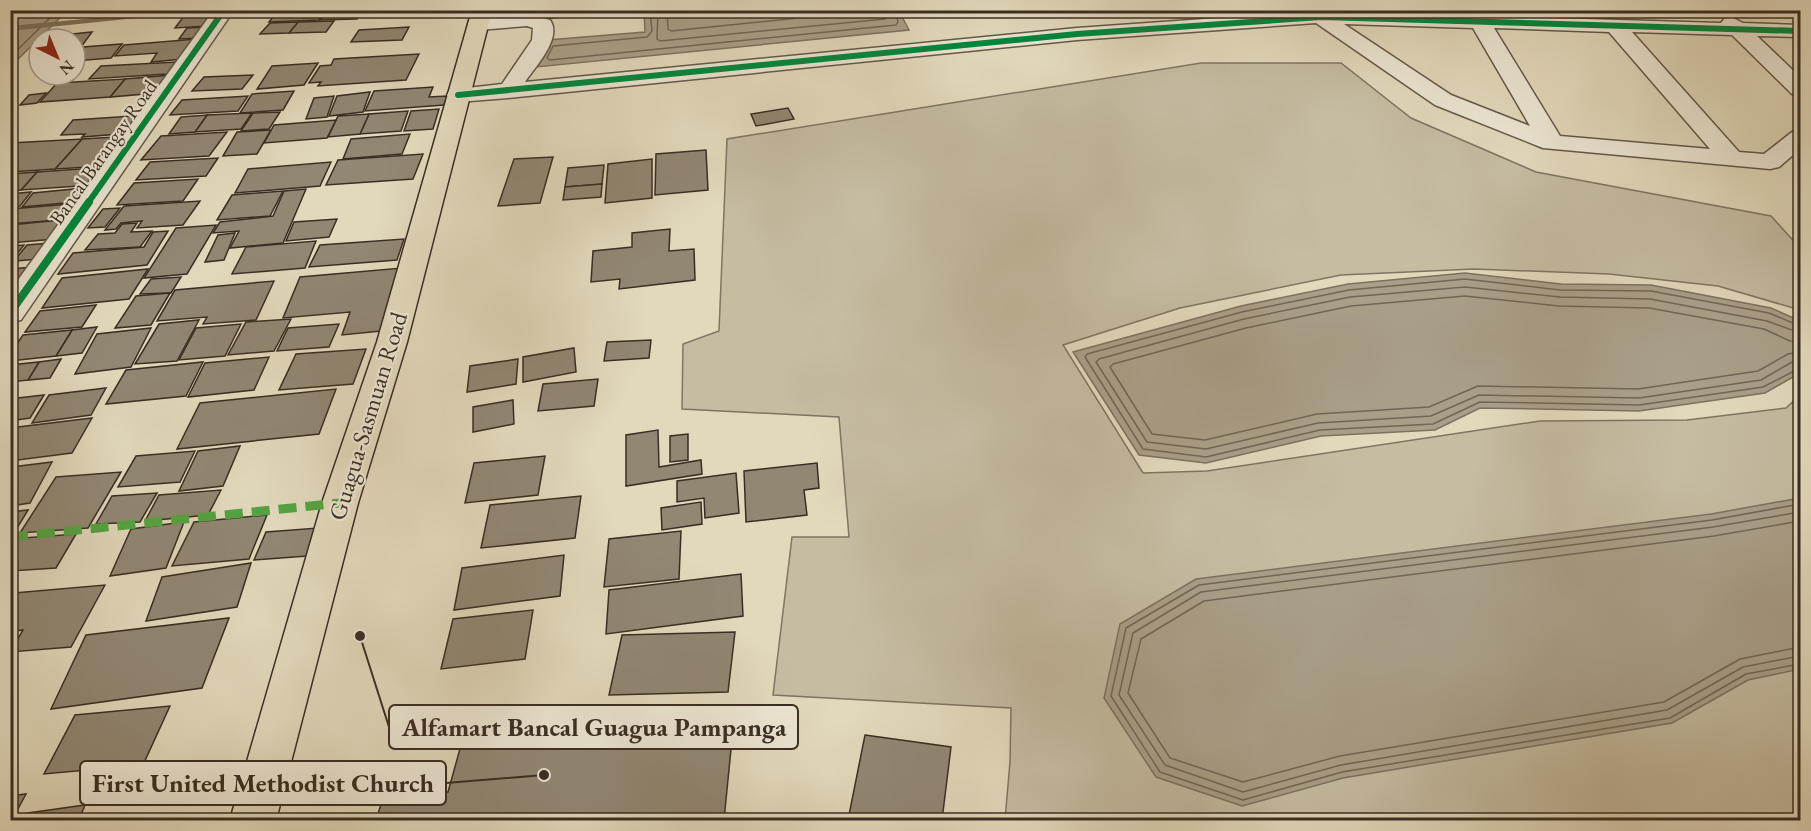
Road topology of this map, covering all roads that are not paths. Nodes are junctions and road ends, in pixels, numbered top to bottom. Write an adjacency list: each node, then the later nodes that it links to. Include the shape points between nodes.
1 (1719, 10): 8 (street)
2 (223, 11): 16 (street, Bancal Barangay Road)
3 (1318, 14): 4 (street); 6 (street); 14 (street, via 1443,100)
4 (1476, 16): 7 (street); 14 (street)
5 (480, 17): 11 (street, via 543,24 542,40); 12 (main road, Guagua-Sasmuan Road)
6 (1191, 18): 11 (street, via 1072,26)
7 (1614, 25): 8 (street); 15 (street)
8 (1737, 29): 9 (street); 10 (street)
9 (1800, 31)
10 (1800, 89)
11 (508, 91): 12 (street)
12 (458, 95): 17 (main road, Guagua-Sasmuan Road, via 392,342 340,503)
13 (1800, 137): 15 (street, via 1770,162)
14 (1552, 143): 15 (street)
15 (1731, 158)
16 (10, 313)
17 (253, 820)

